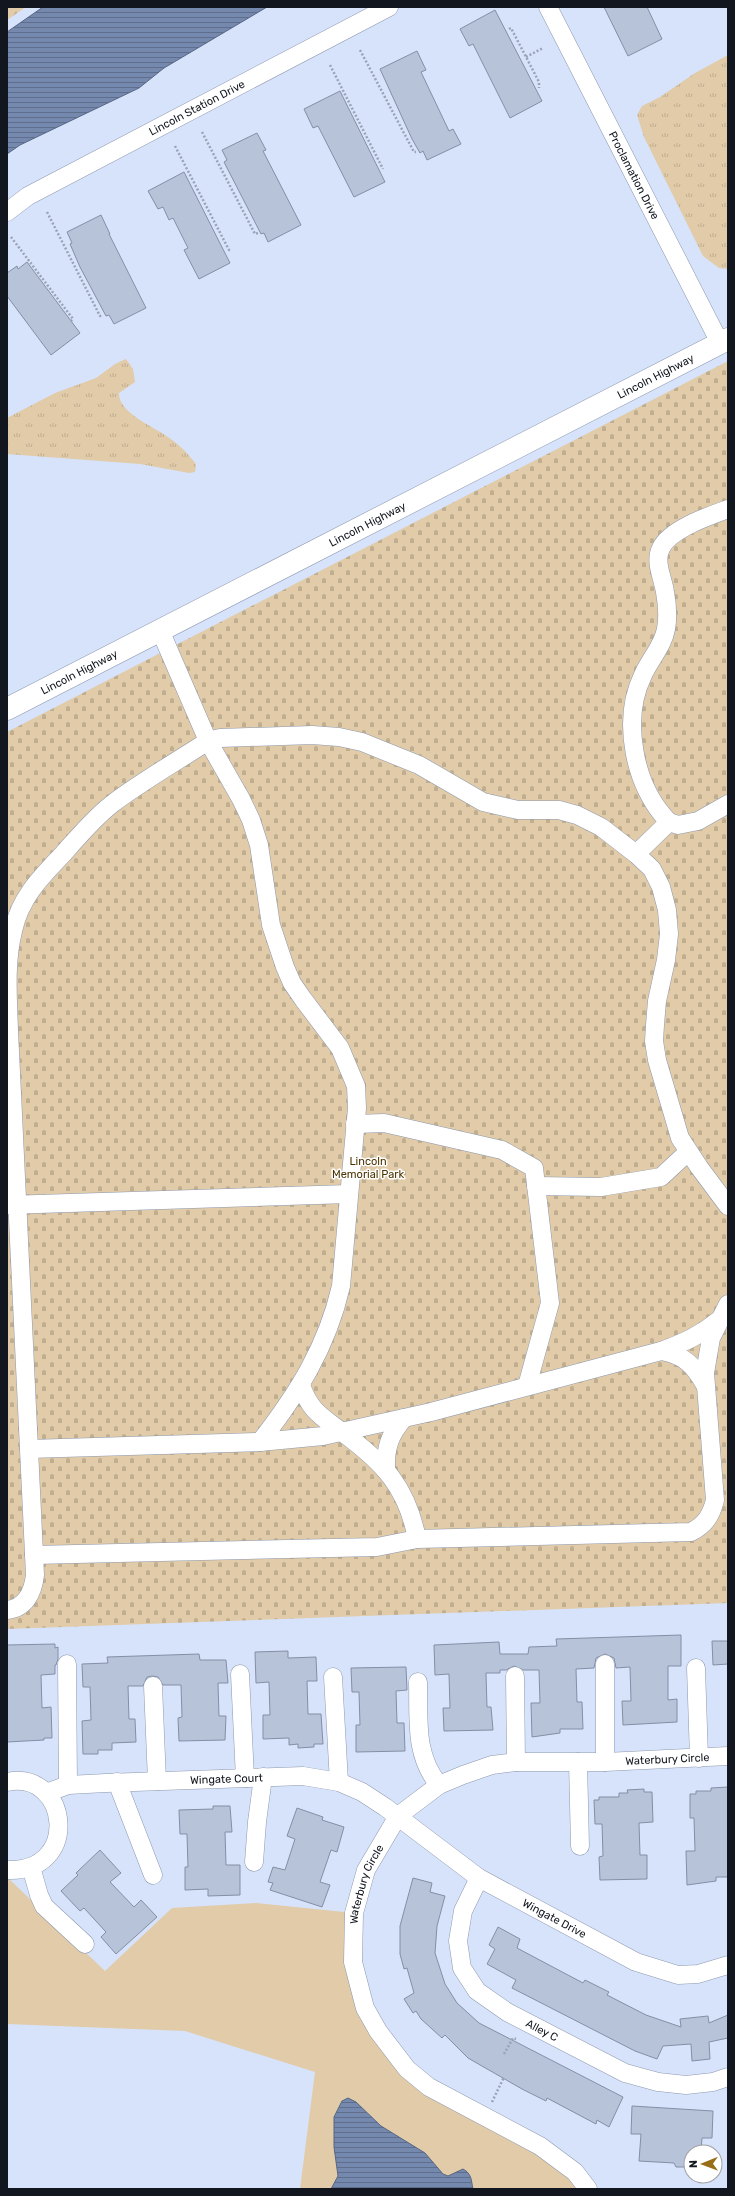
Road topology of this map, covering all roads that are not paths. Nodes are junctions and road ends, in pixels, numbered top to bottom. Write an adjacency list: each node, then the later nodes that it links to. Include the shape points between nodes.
1 (389, 7): 3 (street, Lincoln Station Drive, via 28,196)
2 (548, 7): 4 (street, Proclamation Drive)
3 (7, 212)
4 (724, 341): 6 (main road, Lincoln Highway)
5 (728, 509): 10 (street, via 679,530 661,547 658,555 665,592 666,628 662,643 642,675 632,716 635,754 642,776 659,812)
6 (160, 630): 7 (main road, Lincoln Highway); 8 (street)
7 (7, 709)
8 (208, 741): 11 (street, via 220,738 312,735 362,742 419,765 483,802 518,810 559,810 577,815 601,827); 12 (street, via 110,805 35,883 25,897 13,931 9,952); 13 (street, via 242,799 251,820 259,845 271,925 292,983 340,1048 350,1068 356,1086)
9 (728, 804): 10 (street, via 698,821 678,825)
10 (669, 822): 11 (street)
11 (636, 854): 14 (street, via 652,869 661,887 666,910 668,947 657,1001 654,1041 674,1120)
12 (8, 989): 17 (street)
13 (355, 1124): 15 (street, via 384,1123 502,1150 534,1168); 16 (street)
14 (688, 1152): 15 (street, via 661,1177 601,1187); 18 (street)
15 (536, 1186): 24 (street, via 550,1303)
16 (349, 1194): 17 (street); 22 (street, via 341,1286 335,1311 325,1338)
17 (12, 1204): 28 (street)
18 (728, 1206)
19 (728, 1304): 20 (street)
20 (719, 1320): 21 (street, via 703,1333); 23 (street, via 711,1338)
21 (661, 1351): 23 (street, via 682,1357 691,1363); 24 (street)
22 (301, 1385): 26 (street, via 306,1398 319,1416); 27 (street)
23 (705, 1385): 30 (street, via 715,1500 712,1512 699,1528 678,1534)
24 (527, 1386): 25 (street)
25 (404, 1418): 26 (street); 29 (street, via 395,1428 386,1447)
26 (342, 1432): 27 (street); 29 (street)
27 (260, 1442): 28 (street)
28 (29, 1449): 31 (street)
29 (386, 1469): 30 (street, via 409,1505)
30 (417, 1539): 31 (street, via 378,1547)
31 (34, 1555): 32 (street, via 34,1586 29,1596 17,1608)
32 (7, 1610)
33 (67, 1664): 52 (street)
34 (605, 1664): 45 (street)
35 (696, 1668): 42 (street)
36 (240, 1674): 47 (street)
37 (514, 1676): 43 (street)
38 (332, 1677): 51 (street)
39 (418, 1682): 53 (street, via 420,1752 431,1776)
40 (153, 1686): 48 (street)
41 (728, 1756): 42 (street, Waterbury Circle)
42 (699, 1758): 45 (street, Waterbury Circle)
43 (516, 1762): 44 (street, Waterbury Circle); 53 (street, Waterbury Circle, via 492,1765)
44 (578, 1762): 45 (street, Waterbury Circle); 56 (street)
45 (605, 1762)
46 (263, 1777): 47 (street, Wingate Court); 51 (street, Wingate Court, via 303,1776); 57 (street)
47 (245, 1778): 48 (street, Wingate Court)
48 (157, 1781): 50 (street, Wingate Court)
49 (7, 1782): 54 (street, via 24,1782)
50 (118, 1782): 52 (street, Wingate Court); 60 (street)
51 (339, 1782): 55 (street, Wingate Court, via 362,1792)
52 (68, 1785): 54 (street, Wingate Court)
53 (439, 1785): 55 (street, Waterbury Circle)
54 (46, 1793): 58 (street, via 54,1803 60,1828 51,1852 42,1861)
55 (398, 1816): 61 (street, Wingate Drive); 65 (street, Waterbury Circle, via 366,1870 354,1913 353,1962 365,2008 391,2050 407,2069 429,2087 540,2146 575,2172)
56 (580, 1846)
57 (254, 1862)
58 (30, 1867): 59 (street); 62 (street, via 44,1906)
59 (7, 1870)
60 (153, 1876)
61 (479, 1878): 63 (street, Wingate Drive, via 636,1962 660,1971 678,1975 698,1974); 64 (street, Alley C, via 463,1911 458,1941 462,1968 477,1991 507,2012 625,2073 658,2082 686,2085 713,2082)
62 (85, 1944)
63 (728, 1965)
64 (728, 2077)
65 (588, 2189)

